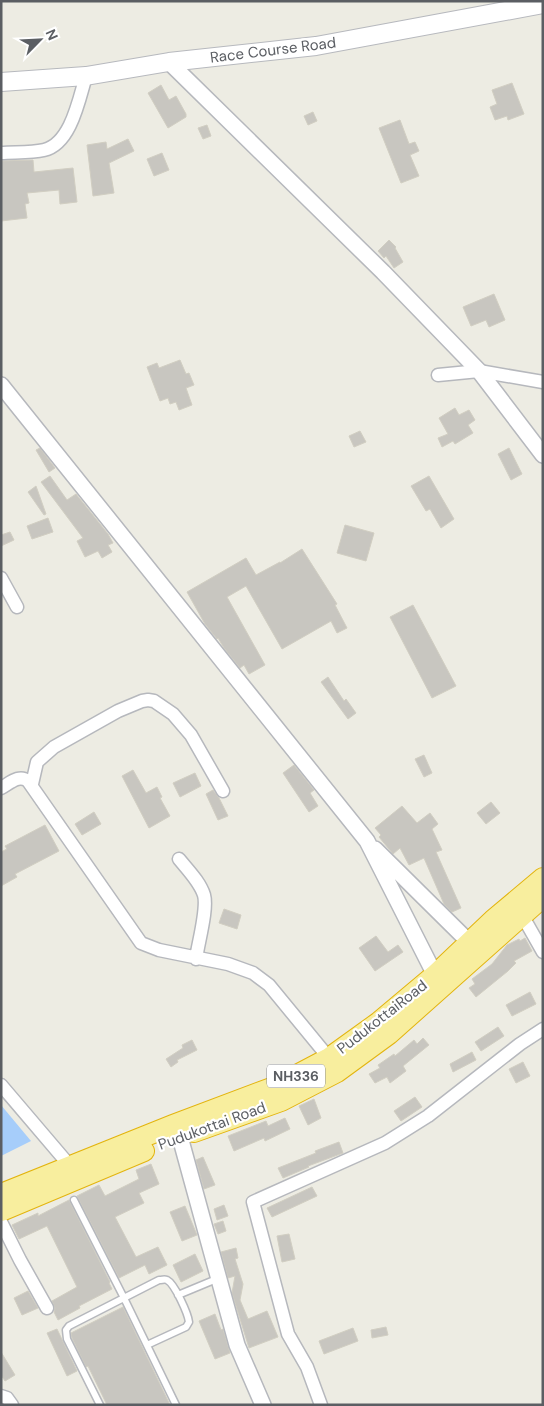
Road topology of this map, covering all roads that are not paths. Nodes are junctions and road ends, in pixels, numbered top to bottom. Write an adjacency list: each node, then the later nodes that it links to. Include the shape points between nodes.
1 (543, 4): 2 (main road, Race Course Road, via 316,46)
2 (169, 62): 3 (main road, Race Course Road); 6 (street, via 384,272)
3 (86, 76): 4 (main road, Race Course Road); 5 (street, via 74,114 56,145 44,150)
4 (1, 82)
5 (1, 153)
6 (479, 371): 7 (street); 8 (street); 10 (street)
7 (438, 375)
8 (543, 382)
9 (1, 386): 16 (street)
10 (543, 455)
11 (1, 578): 12 (street)
12 (16, 607)
13 (32, 784): 14 (street, via 21,778); 15 (street, via 37,762 54,746 118,711 142,700 154,700 173,714 191,735); 23 (street, via 141,942)
14 (1, 788)
15 (222, 791)
16 (367, 842): 21 (street); 24 (street)
17 (180, 859): 23 (street, via 204,895)
18 (543, 878): 21 (highway, PudukottaiRoad / NH336)
19 (543, 897): 20 (highway, Pudukottai Road / NH336)
20 (522, 915): 22 (street); 28 (highway, Pudukottai Road / NH336, via 389,1034 337,1072 281,1101)
21 (469, 942): 24 (highway, PudukottaiRoad / NH336)
22 (543, 952)
23 (196, 959): 26 (street, via 228,964 253,973 269,985)
24 (435, 976): 26 (highway, PudukottaiRoad / NH336)
25 (543, 1028): 43 (street, via 428,1116 385,1143 253,1202 288,1334 308,1367)
26 (329, 1058): 28 (highway, PudukottaiRoad / NH336)
27 (1, 1085): 29 (street)
28 (176, 1131): 29 (highway, Pudukottai Road / NH336); 33 (street)
29 (67, 1180): 30 (highway, NH336); 31 (highway, Pudukottai Road / NH336); 35 (lane)
30 (1, 1194)
31 (1, 1211)
32 (1, 1222): 36 (street)
33 (219, 1278): 34 (lane); 42 (street, via 237,1345)
34 (178, 1295): 35 (lane, via 172,1284 159,1280); 37 (lane, via 188,1325)
35 (124, 1298): 37 (lane); 40 (lane, via 66,1330 67,1339)
36 (48, 1308)
37 (147, 1345): 41 (lane)
38 (2, 1395): 39 (street)
39 (12, 1405)
40 (100, 1405)
41 (176, 1405)
42 (263, 1405)
43 (321, 1405)

